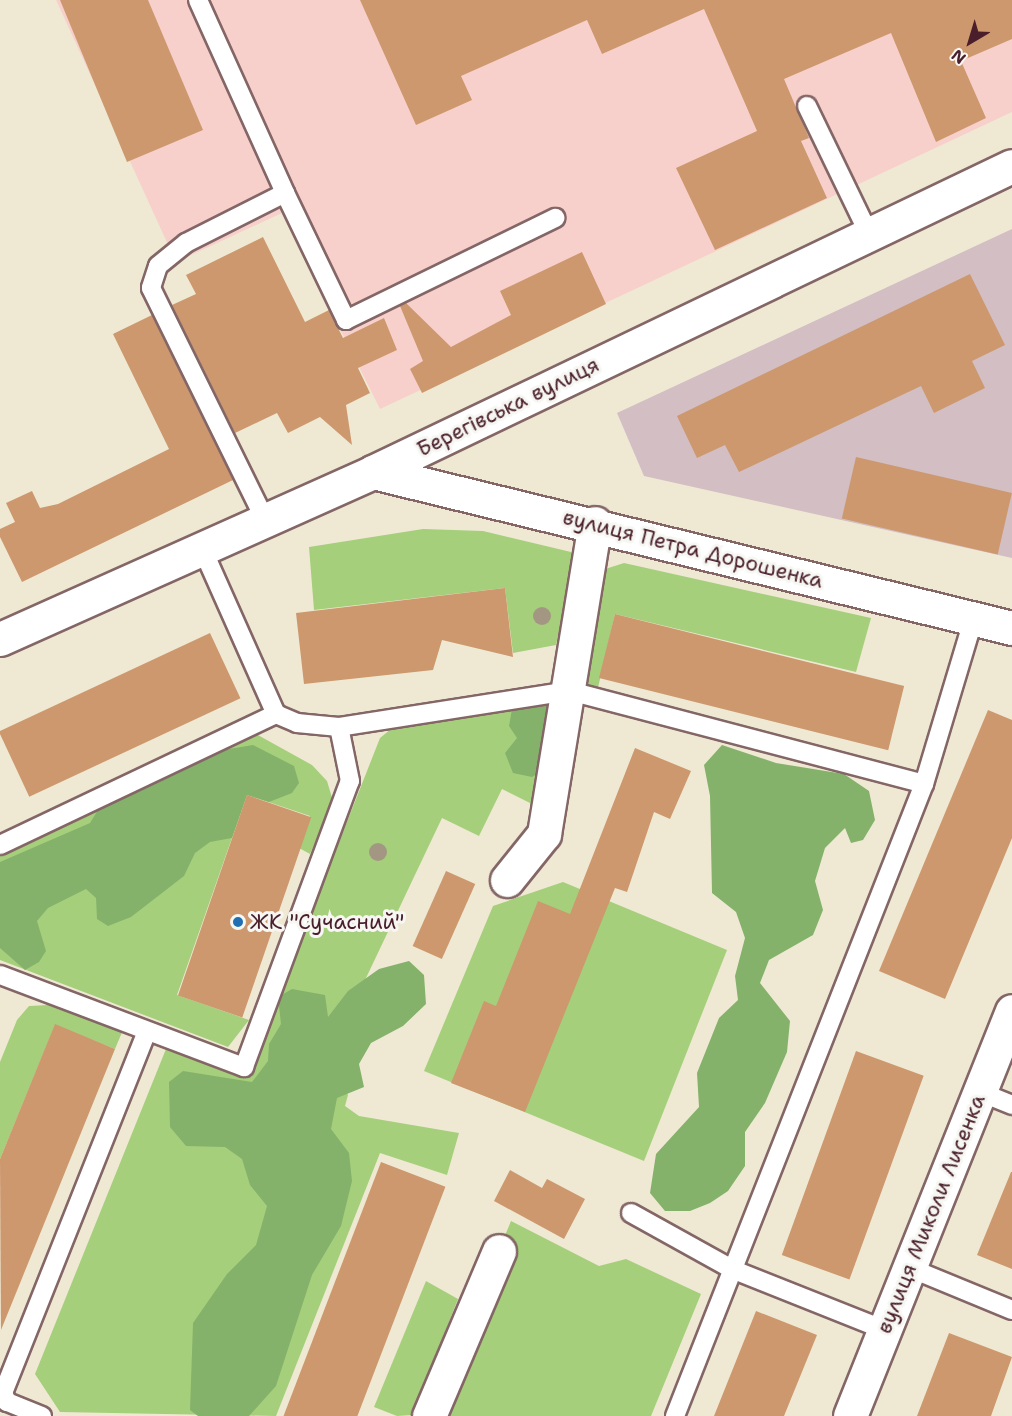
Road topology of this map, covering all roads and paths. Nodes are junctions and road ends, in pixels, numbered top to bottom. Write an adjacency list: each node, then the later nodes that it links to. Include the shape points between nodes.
1 (198, 0): 4 (lane)
2 (807, 106): 6 (lane)
3 (1012, 166): 6 (street, Берегівська вулиця)
4 (285, 193): 5 (lane, via 346,320); 8 (lane, via 186,243 152,277 151,288)
5 (555, 218)
6 (869, 234): 7 (street, Берегівська вулиця)
7 (373, 472): 8 (street, Берегівська вулиця); 9 (street, вулиця Петра Дорошенка)
8 (265, 520): 10 (street, Берегівська вулиця)
9 (594, 523): 11 (street, вулиця Петра Дорошенка); 14 (street)
10 (202, 548): 13 (street, Берегівська вулиця); 15 (lane)
11 (973, 621): 12 (street, вулиця Петра Дорошенка); 17 (lane)
12 (1012, 628)
13 (0, 639)
14 (570, 691): 16 (lane); 17 (lane); 19 (street, via 544,834)
15 (276, 714): 16 (lane, via 297,723); 18 (lane)
16 (339, 727): 22 (lane, via 350,782 244,1067)
17 (924, 784): 28 (lane)
18 (0, 845)
19 (507, 880)
20 (0, 975): 22 (lane)
21 (1012, 1011): 23 (street, вулиця Миколи Лисенка)
22 (147, 1032): 31 (lane, via 3,1393 7,1402)
23 (980, 1092): 24 (lane); 27 (street, вулиця Миколи Лисенка)
24 (1012, 1105)
25 (631, 1213): 28 (lane)
26 (499, 1251): 32 (street)
27 (910, 1268): 29 (lane); 30 (street, вулиця Миколи Лисенка)
28 (734, 1270): 30 (lane); 33 (lane)
29 (1012, 1310)
30 (885, 1330): 34 (street, вулиця Миколи Лисенка)
31 (42, 1416)
32 (429, 1416)
33 (675, 1416)
34 (850, 1416)

